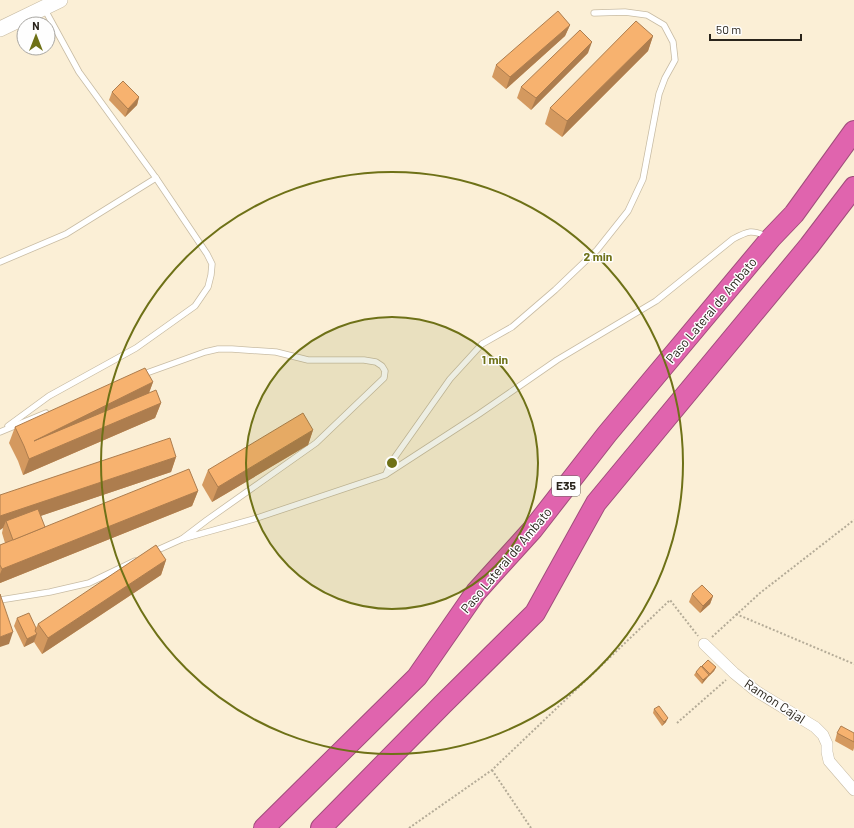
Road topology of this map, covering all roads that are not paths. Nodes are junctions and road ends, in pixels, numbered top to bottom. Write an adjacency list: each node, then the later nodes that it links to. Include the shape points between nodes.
1 (60, 0): 2 (street)
2 (44, 8): 4 (street); 6 (lane, via 79,72)
3 (594, 13): 13 (lane, via 625,12 648,15 664,25 673,42 675,60 659,94 643,178 628,211 597,250 512,326 482,344 450,379 390,464)
4 (0, 29)
5 (854, 131): 8 (highway, Paso Lateral de Ambato / E35, via 794,214)
6 (156, 178): 9 (lane, via 66,234); 12 (lane, via 212,264 208,287 195,306 136,348 50,396)
7 (854, 187): 21 (highway, E35, via 809,246 596,503 535,613)
8 (771, 238): 13 (lane, via 758,232 745,233 733,239 656,301 557,360); 20 (highway, Paso Lateral de Ambato / E35, via 607,434 533,529 476,592 417,678)
9 (0, 262)
10 (137, 376): 14 (lane, via 218,349 276,352 308,360 364,360 376,362 385,371 384,378 316,442)
11 (50, 412): 12 (lane)
12 (0, 432)
13 (386, 475): 14 (lane, via 257,518)
14 (182, 539): 15 (lane)
15 (147, 555)
16 (140, 559): 17 (lane, via 89,583)
17 (0, 600)
18 (704, 644): 19 (street, Ramon Cajal, via 756,691 815,727 827,744 829,761)
19 (854, 790)
20 (264, 828)
21 (321, 828)

